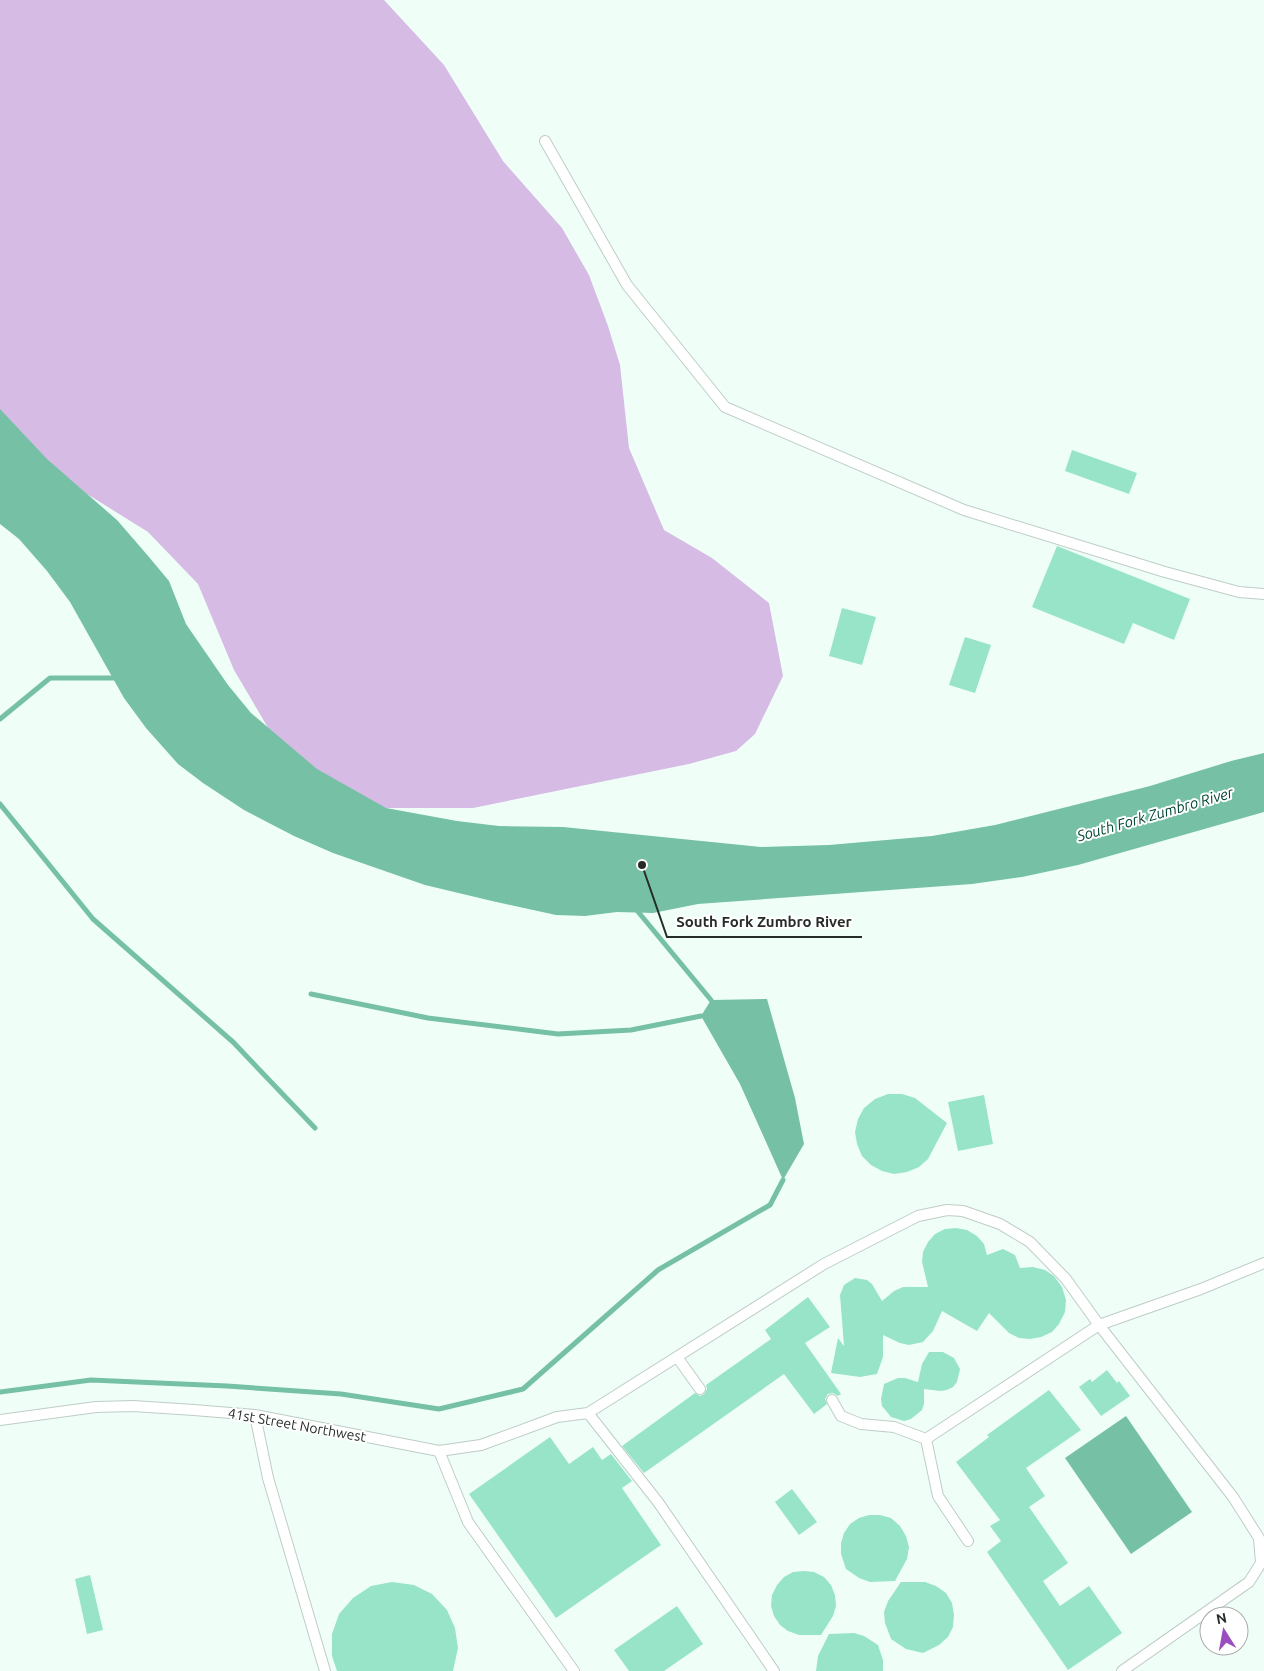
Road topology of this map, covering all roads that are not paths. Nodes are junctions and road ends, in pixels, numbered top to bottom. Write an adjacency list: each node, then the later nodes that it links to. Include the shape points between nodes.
1 (545, 141): 2 (lane, via 627,285 725,407 964,510 1165,572 1239,592)
2 (1264, 594)
3 (1264, 1263): 4 (lane)
4 (1099, 1325): 5 (lane, via 1066,1278 1030,1242 1000,1224 964,1211 947,1210 918,1216 824,1264); 11 (lane); 17 (lane, via 1233,1496 1260,1538 1261,1563 1249,1582)
5 (677, 1357): 6 (lane); 8 (lane)
6 (700, 1389)
7 (832, 1400): 11 (lane, via 842,1416 848,1419 862,1424 894,1427)
8 (588, 1413): 12 (lane, 41st Street Northwest, via 557,1417 481,1446); 16 (lane, via 658,1502)
9 (255, 1415): 10 (lane, 41st Street Northwest, via 133,1406 96,1407); 12 (lane, 41st Street Northwest); 14 (lane, via 268,1478)
10 (0, 1420)
11 (926, 1439): 13 (lane, via 938,1496)
12 (439, 1451): 15 (lane, via 468,1522)
13 (968, 1541)
14 (325, 1671)
15 (574, 1671)
16 (774, 1671)
17 (1122, 1671)

